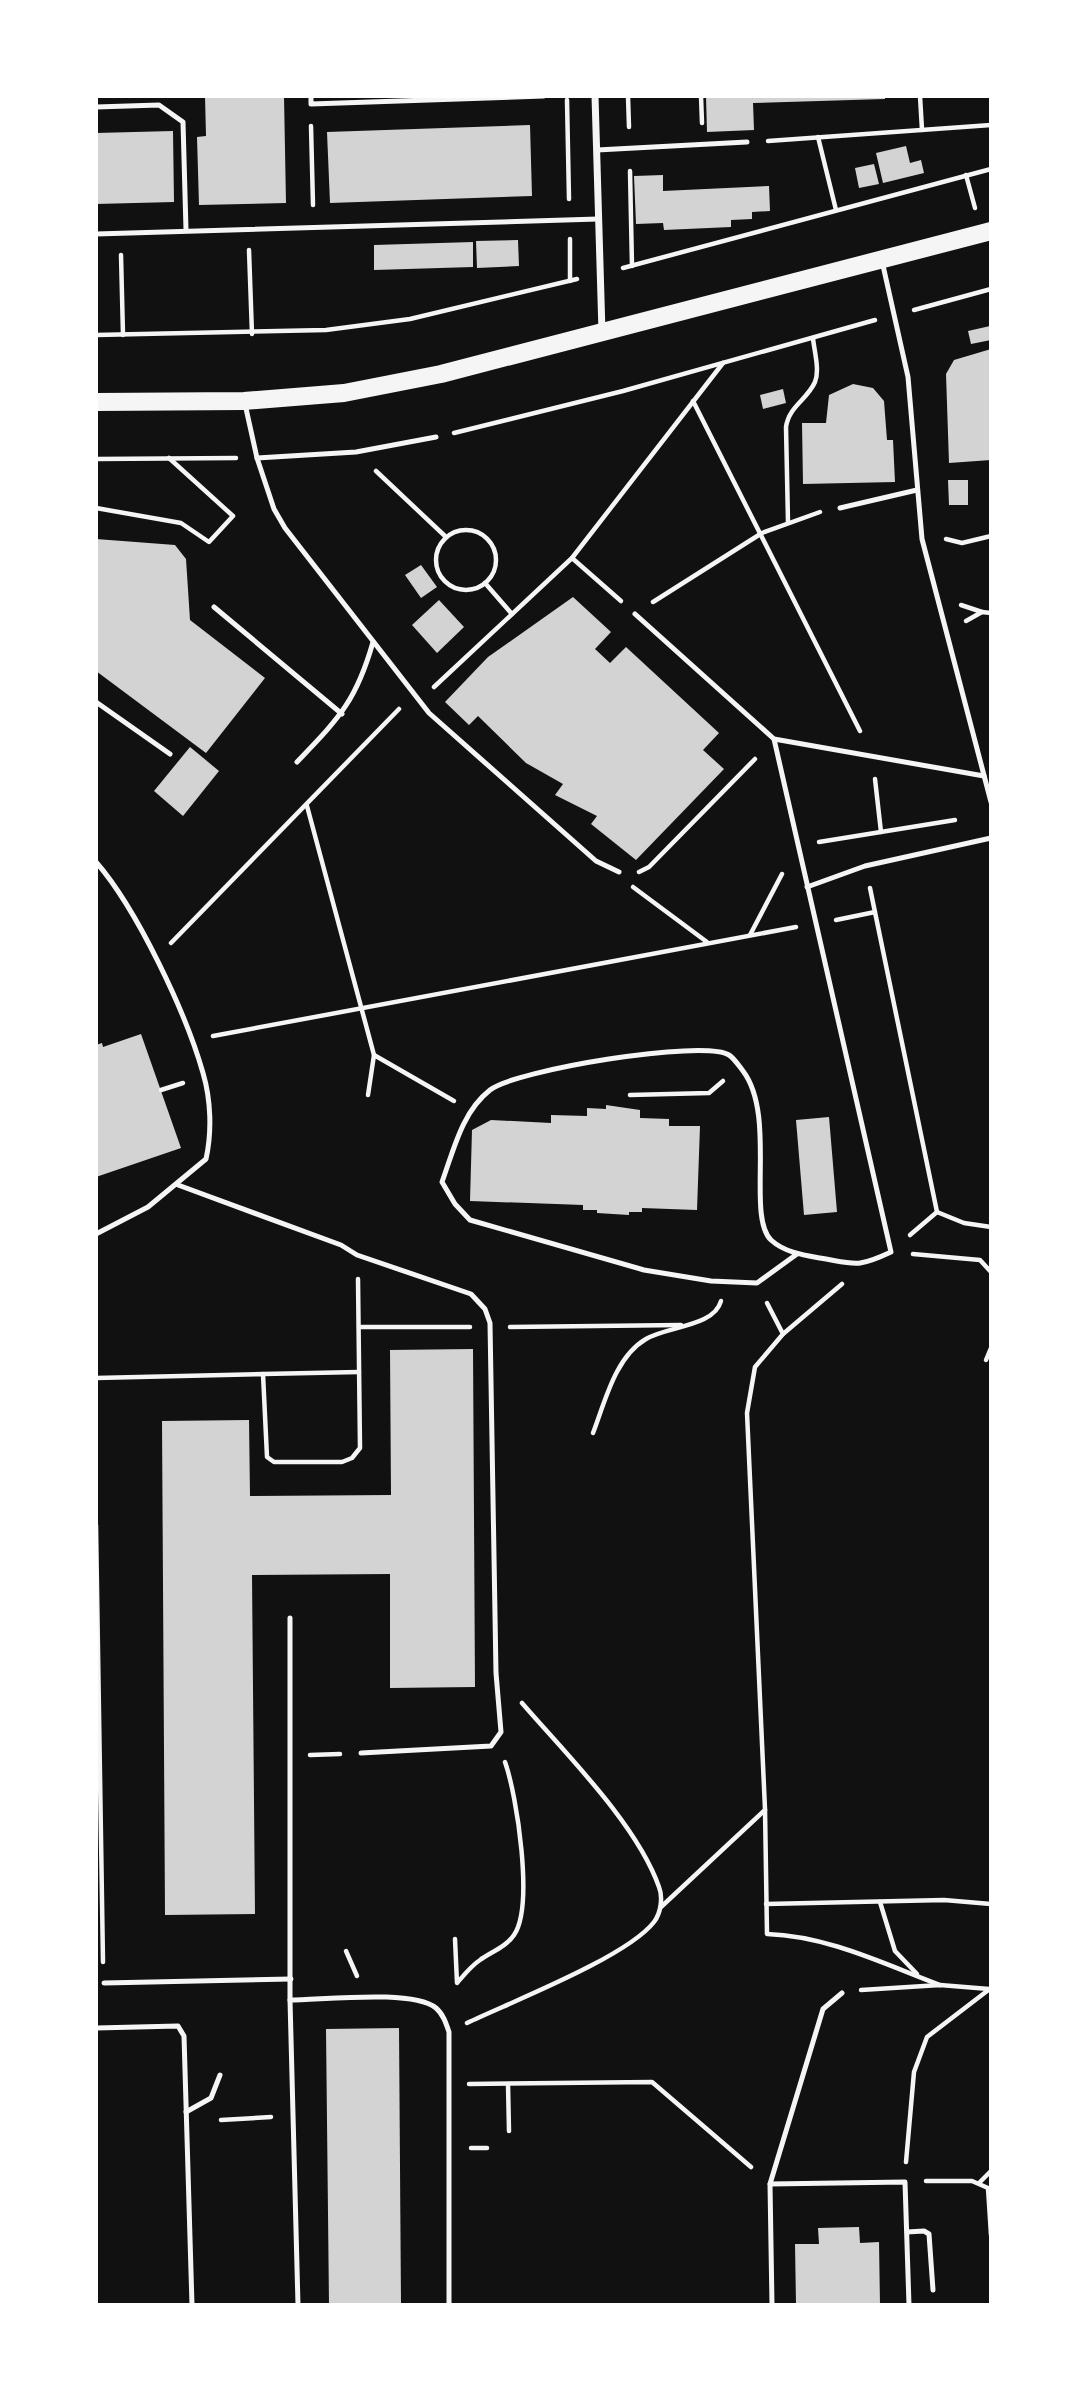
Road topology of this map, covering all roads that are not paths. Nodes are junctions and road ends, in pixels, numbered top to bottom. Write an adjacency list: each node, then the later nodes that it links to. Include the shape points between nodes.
1 (311, 96): 4 (lane, via 311,104)
2 (544, 96): 4 (lane)
3 (595, 96): 7 (street)
4 (421, 98)
5 (96, 107): 9 (lane, via 159,105 183,122)
6 (747, 142): 7 (lane)
7 (597, 150): 8 (street)
8 (598, 219): 9 (lane); 13 (street)
9 (186, 230): 11 (lane)
10 (991, 231): 12 (main road)
11 (96, 234)
12 (881, 259): 13 (main road); 18 (lane, via 911,399)
13 (602, 333): 14 (main road, via 344,393)
14 (244, 401): 15 (main road); 17 (lane)
15 (96, 402)
16 (436, 437): 17 (lane, via 356,452)
17 (257, 458): 22 (lane, via 285,528)
18 (917, 490): 19 (lane); 28 (lane, via 921,525)
19 (840, 508)
20 (214, 607): 24 (lane)
21 (635, 614): 25 (lane)
22 (373, 642): 24 (lane, via 363,680); 32 (lane, via 429,713 596,861)
23 (96, 702): 26 (lane)
24 (342, 714): 27 (lane)
25 (774, 739): 28 (lane); 33 (lane)
26 (170, 754)
27 (296, 762)
28 (984, 776): 29 (lane)
29 (991, 802)
30 (991, 838): 33 (lane, via 865,866)
31 (96, 862): 34 (lane, via 113,881 155,959 204,1076 210,1115 206,1159)
32 (619, 872)
33 (807, 887): 36 (lane, via 891,1252 863,1265)
34 (178, 1185): 35 (lane); 38 (lane, via 471,1294 485,1310 490,1327 501,1732 491,1746)
35 (96, 1234)
36 (797, 1254): 36 (lane, via 757,1283 644,1270 470,1220 454,1205 442,1182 469,1110 492,1088 530,1074 705,1049 729,1055 753,1084 760,1106 761,1217 770,1239)
37 (290, 1618): 39 (lane)
38 (361, 1753)
39 (291, 1979): 40 (lane); 42 (lane)
40 (104, 1983)
41 (842, 1993): 46 (lane, via 823,2009)
42 (290, 2000): 50 (lane); 51 (lane, via 413,2000 437,2009 449,2032)
43 (96, 2028): 45 (lane, via 177,2026 184,2036)
44 (220, 2076): 45 (lane, via 211,2098)
45 (186, 2112): 49 (lane)
46 (770, 2184): 47 (lane, via 905,2182); 52 (lane)
47 (907, 2231): 48 (lane, via 929,2234); 53 (lane)
48 (933, 2290)
49 (192, 2305)
50 (298, 2305)
51 (449, 2305)
52 (772, 2305)
53 (909, 2305)

